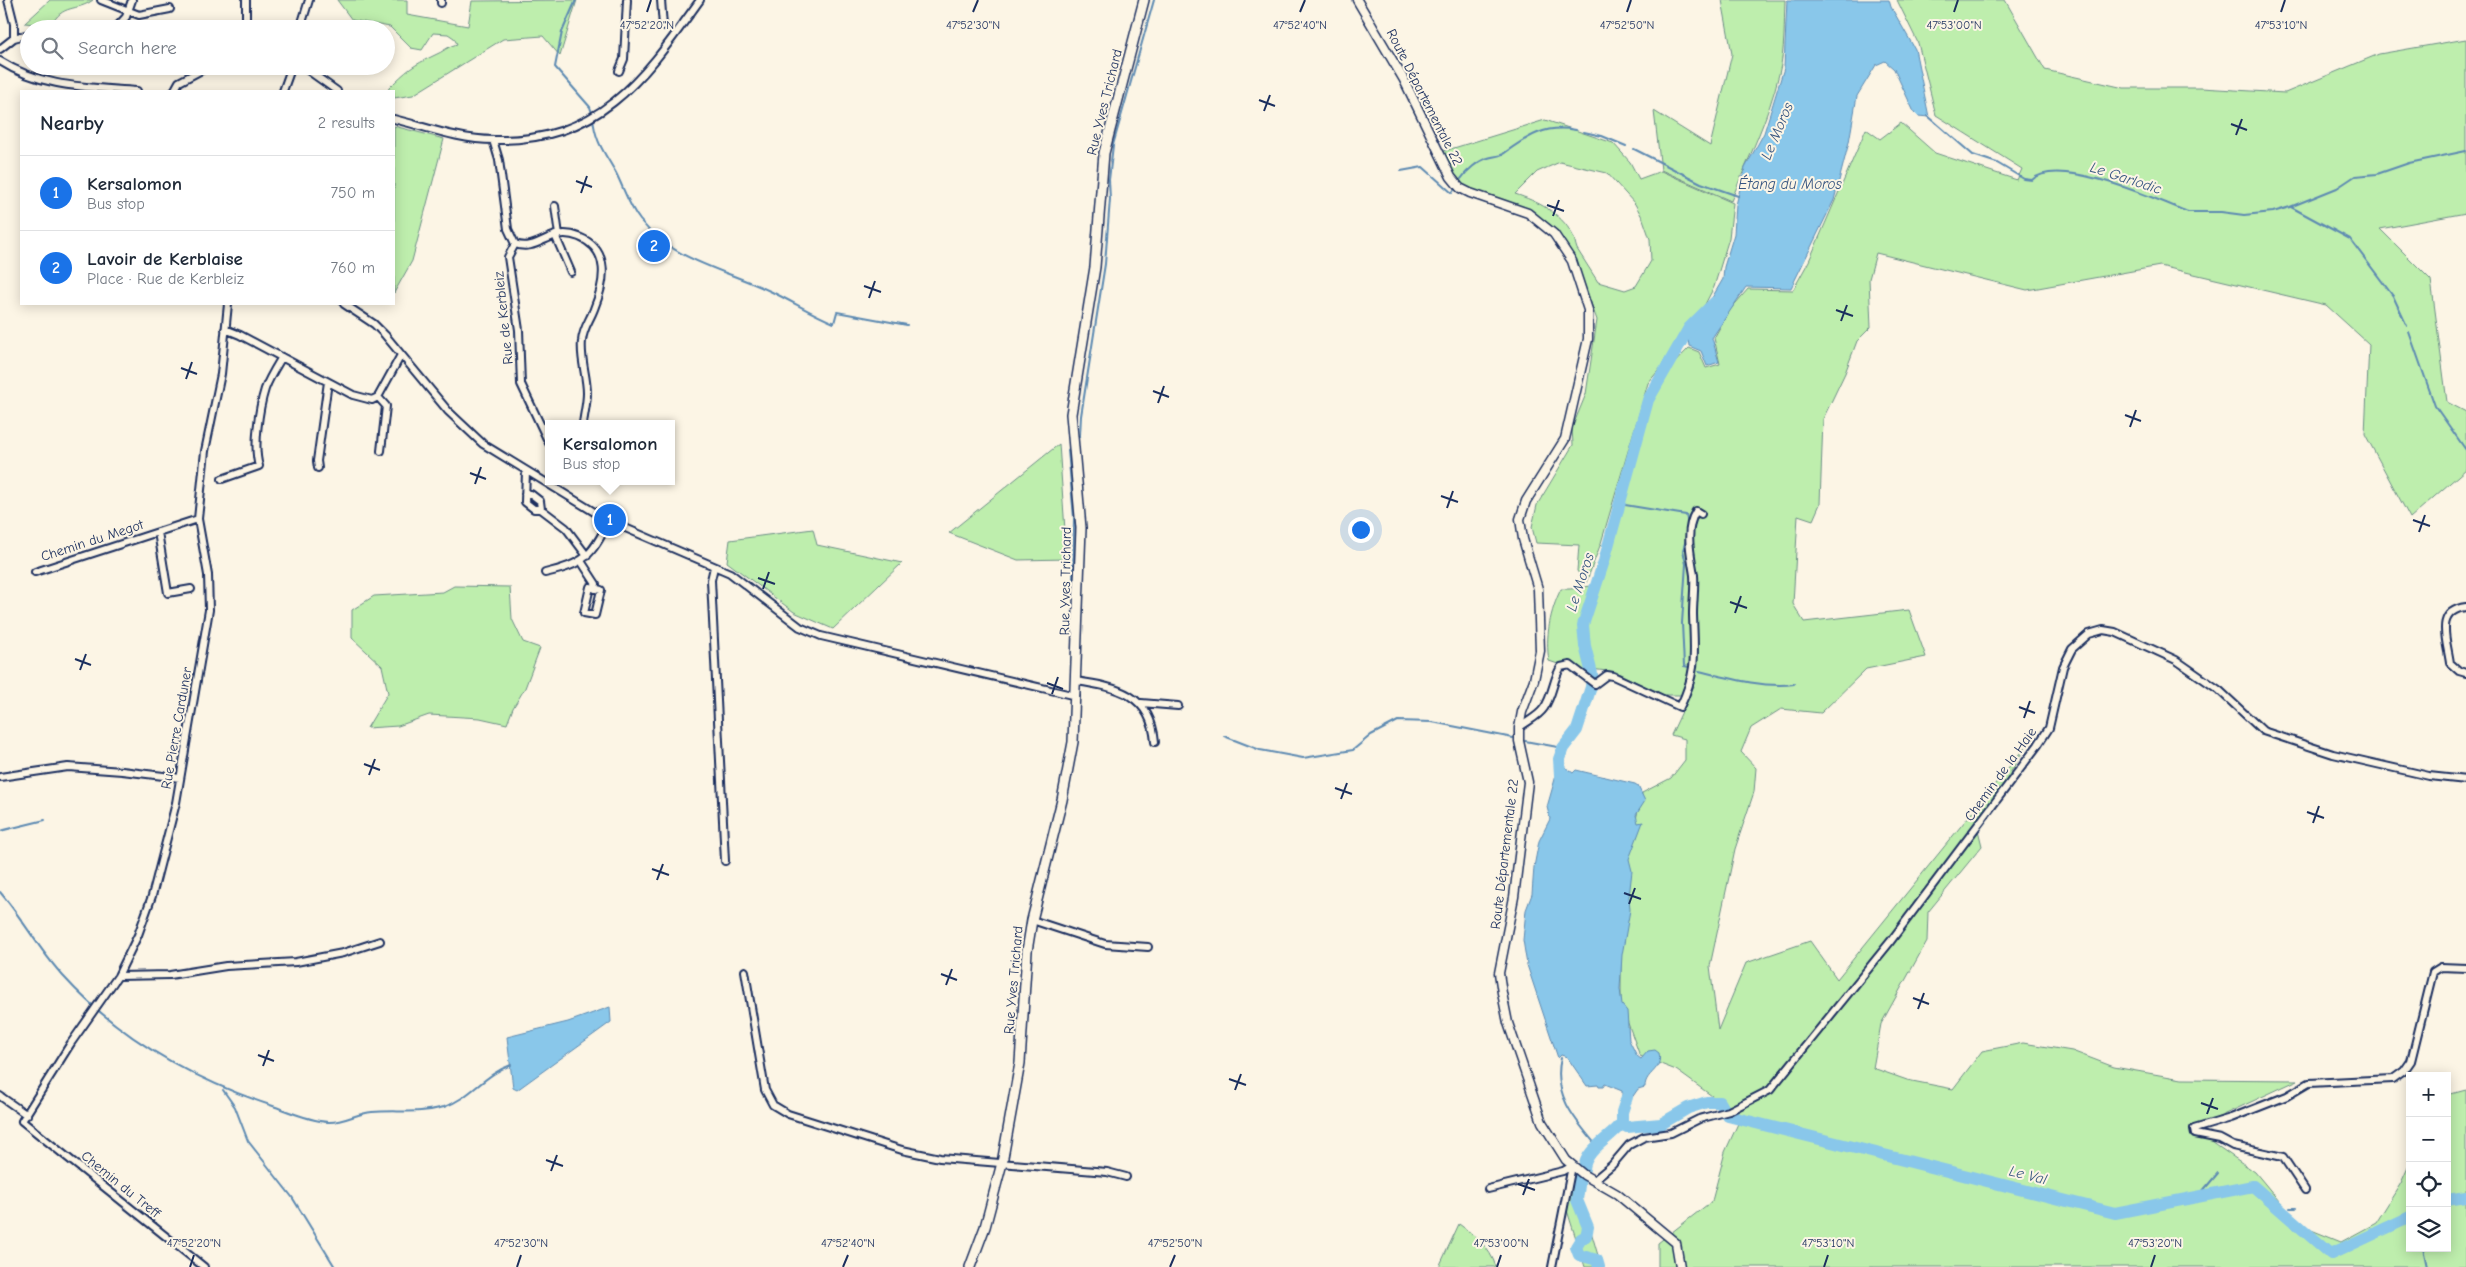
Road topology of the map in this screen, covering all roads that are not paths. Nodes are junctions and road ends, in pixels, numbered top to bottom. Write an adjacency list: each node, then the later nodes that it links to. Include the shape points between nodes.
1 (8, 0): 18 (street)
2 (101, 0): 12 (street)
3 (132, 0): 12 (street)
4 (246, 0): 14 (street)
5 (309, 0): 15 (street)
6 (627, 0): 21 (street, via 624,60)
7 (661, 0): 16 (street)
8 (700, 0): 32 (street, via 643,76 604,111 554,133)
9 (1144, 0): 67 (main road, Rue Yves Trichard, via 1104,152 1095,268 1071,414 1080,528)
10 (1357, 0): 71 (street, Route Départementale 22, via 1404,80 1460,188 1528,212 1554,234 1572,261 1588,310 1588,339 1565,439 1522,509 1523,539 1538,589 1541,630 1538,663)
11 (170, 9): 12 (street, via 139,15)
12 (129, 11): 13 (street)
13 (122, 20)
14 (246, 20)
15 (303, 20)
16 (663, 26)
17 (20, 36): 18 (street)
18 (14, 38): 19 (street)
19 (0, 49)
20 (0, 61): 22 (street)
21 (620, 71)
22 (20, 72)
23 (26, 75): 27 (street, via 50,83)
24 (192, 75): 28 (street, via 179,82)
25 (289, 75): 29 (street)
26 (315, 75): 30 (street)
27 (126, 90)
28 (175, 90)
29 (283, 90)
30 (336, 90)
31 (395, 119): 32 (street, via 443,132)
32 (493, 140): 35 (street, via 508,229)
33 (556, 206): 34 (street)
34 (557, 235): 35 (street, via 532,246); 36 (street); 44 (street, via 579,237 596,247 602,258 597,300 582,342 587,393)
35 (515, 244): 45 (street, Rue de Kerbleiz, via 508,257 520,330 521,384)
36 (571, 272)
37 (228, 305): 39 (street, Rue Pierre Carduner)
38 (346, 305): 40 (street, via 374,324)
39 (225, 329): 41 (street); 55 (street, Rue Pierre Carduner, via 221,374 205,451)
40 (401, 355): 43 (street); 48 (street, via 465,428 483,444)
41 (282, 357): 42 (street); 49 (street, via 263,398 256,455 259,466)
42 (328, 382): 43 (street, via 361,398 372,400); 47 (street)
43 (378, 397): 46 (street, via 386,406)
44 (584, 420)
45 (545, 435)
46 (381, 451)
47 (318, 468)
48 (526, 471): 50 (street); 52 (street)
49 (222, 479)
50 (545, 482)
51 (550, 485): 56 (street)
52 (525, 494): 53 (street, via 531,494 540,501); 53 (street, via 525,502 534,509)
53 (541, 509): 58 (street, via 566,528)
54 (1701, 514): 71 (street, via 1696,511 1692,517 1689,550 1694,577 1695,665 1680,707 1613,676 1607,675 1595,684 1572,666 1561,666 1540,713)
55 (198, 519): 57 (street, Chemin du Megot); 74 (street, Rue Pierre Carduner, via 208,575 209,610)
56 (610, 521): 58 (street); 60 (street)
57 (158, 532): 61 (street, Chemin du Megot); 63 (street, Chemin du Megot, via 168,593)
58 (587, 556): 59 (street)
59 (581, 561): 62 (street); 64 (street)
60 (714, 567): 68 (street, via 730,573 800,626 820,636); 76 (street, via 711,580)
61 (35, 572)
62 (545, 573)
63 (191, 589)
64 (596, 589)
65 (2466, 606): 66 (street, via 2448,614 2444,624 2450,663 2459,671)
66 (2466, 672)
67 (1076, 682): 68 (main road, Rue Yves Trichard); 69 (street, via 1116,689)
68 (1076, 696): 77 (main road, Rue Yves Trichard, via 1069,769)
69 (1141, 703): 70 (street); 72 (street, via 1154,730)
70 (1178, 706)
71 (1519, 728): 86 (street, Route Départementale 22, via 1528,782 1514,897 1499,973 1508,1023 1542,1122)
72 (1155, 742)
73 (0, 777): 74 (street, via 68,767)
74 (180, 778): 82 (street, Rue Pierre Carduner, via 152,896)
75 (2466, 780): 88 (street, Chemin de la Haie, via 2429,776 2333,754 2263,731 2219,690 2176,660 2115,632 2103,630 2089,634 2072,649 2063,667 2049,728 2038,745 1890,942 1770,1090 1729,1111 1699,1119 1671,1133 1644,1137 1629,1145)
76 (725, 861)
77 (1032, 920): 79 (street, via 1105,944); 85 (main road, Rue Yves Trichard, via 1020,1063)
78 (380, 941): 82 (street, via 296,962)
79 (1148, 947)
80 (2466, 968): 90 (street, via 2441,967 2433,972 2411,1061 2393,1079 2309,1083 2271,1102 2194,1129 2195,1134 2220,1139 2233,1146 2284,1156)
81 (745, 972): 85 (street, via 765,1090 773,1106 788,1114 902,1150 940,1158)
82 (118, 976): 84 (street, Rue Pierre Carduner)
83 (0, 1096): 84 (street, Chemin du Treff)
84 (24, 1118): 91 (street, Chemin du Treff)
85 (1002, 1163): 87 (street, via 1107,1172); 92 (main road, Rue Yves Trichard, via 986,1227)
86 (1572, 1166): 88 (street, Route Départementale 22); 89 (street); 93 (street)
87 (1126, 1177)
88 (1594, 1180): 94 (street, Route Départementale 22, via 1617,1194 1676,1243)
89 (1488, 1189)
90 (2306, 1190)
91 (204, 1267)
92 (970, 1267)
93 (1552, 1267)
94 (1680, 1267)

